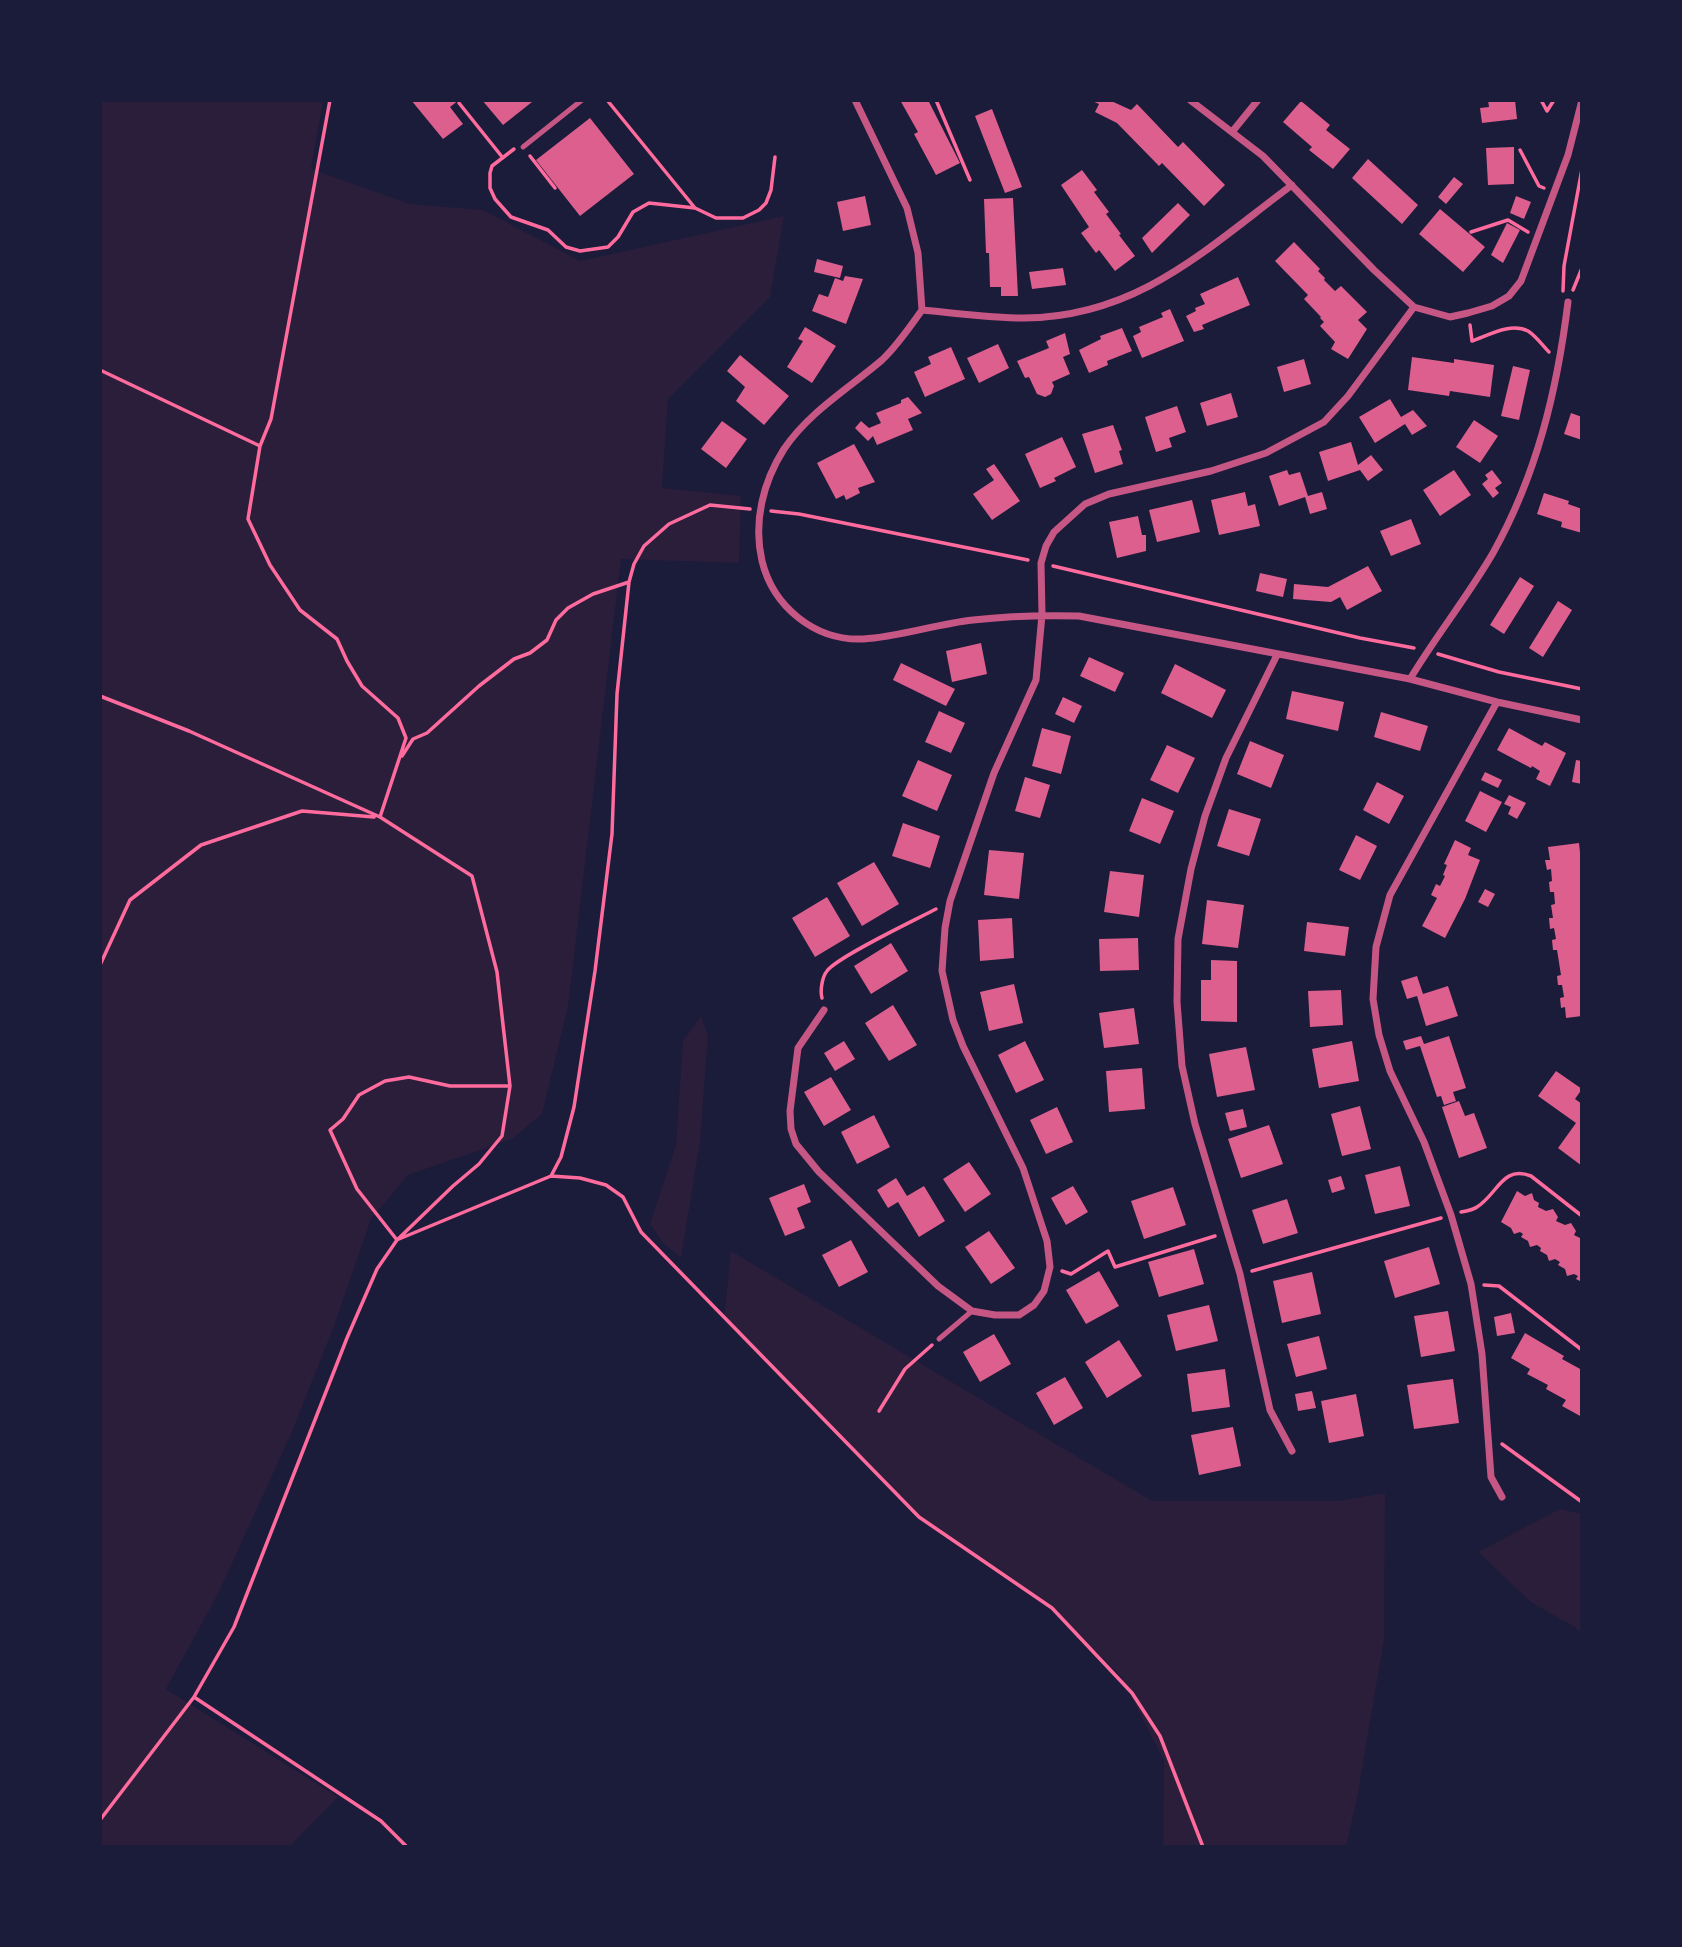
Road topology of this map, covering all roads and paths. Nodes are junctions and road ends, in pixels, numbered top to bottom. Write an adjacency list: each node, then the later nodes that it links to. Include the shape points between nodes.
1 (330, 100): 32 (path, via 271,419)
2 (582, 100): 13 (lane)
3 (607, 100): 22 (path)
4 (855, 100): 28 (street, via 907,208 918,253)
5 (936, 100): 18 (path)
6 (1190, 100): 12 (street)
7 (1258, 100): 12 (street)
8 (1541, 100): 9 (path, via 1547,111)
9 (1554, 100)
10 (1582, 100): 21 (street)
11 (459, 103): 22 (path, via 503,158 490,173 495,199 511,217 548,230 566,247 580,251 608,247 633,212 649,204)
12 (1232, 132): 19 (street)
13 (523, 147)
14 (1520, 150): 21 (path, via 1539,186)
15 (530, 157): 20 (path)
16 (775, 158): 22 (path, via 771,190 759,210 743,218 716,218)
17 (1582, 169): 26 (path, via 1564,266 1562,289)
18 (970, 180)
19 (1292, 185): 27 (street); 28 (street, via 1166,279 1119,300 1075,313 1024,318)
20 (555, 188)
21 (1555, 192): 29 (street, via 1521,281 1509,296)
22 (695, 208)
23 (1524, 230): 24 (path, via 1508,220)
24 (1471, 232)
25 (1582, 268): 26 (path)
26 (1568, 302): 30 (street)
27 (1415, 307): 29 (street, via 1450,317); 34 (street, via 1324,422 1233,464 1085,504 1054,532)
28 (922, 310): 33 (street, via 884,358 814,415 785,448 762,494)
29 (1468, 313): 30 (path, via 1472,341 1505,329 1528,331)
30 (1560, 363): 37 (street, via 1522,495 1492,554)
31 (100, 370): 32 (path)
32 (260, 446): 44 (path, via 248,519 270,565 300,610 337,639 362,686 398,718 406,738)
33 (760, 510): 34 (path); 35 (path, via 710,505 669,524 643,546); 36 (street, via 760,554 767,579 780,602 801,620 829,634 861,639 973,620)
34 (1041, 563): 36 (street); 37 (path)
35 (629, 582): 44 (path, via 568,608 547,640 514,659 427,733 413,739 402,755); 49 (path, via 617,694 612,834 595,971 574,1107 561,1157)
36 (1042, 615): 38 (street, via 1122,623); 45 (street, via 1036,680 995,773)
37 (1427, 651): 39 (street); 40 (path)
38 (1277, 655): 39 (street); 52 (street, via 1226,758 1205,816 1178,939 1182,1066)
39 (1410, 679): 42 (street)
40 (1582, 690)
41 (100, 696): 44 (path)
42 (1497, 702): 43 (street); 50 (street, via 1390,895 1376,947 1373,999 1379,1035)
43 (1582, 720)
44 (380, 817): 46 (path, via 302,811 201,845 130,900); 48 (path, via 472,876 496,972)
45 (950, 901): 47 (path, via 826,972 821,992); 54 (street, via 942,971 953,1020 1023,1168 1047,1241)
46 (100, 965)
47 (824, 1010): 57 (street, via 798,1048 790,1111 796,1144 819,1172 938,1286)
48 (510, 1087): 53 (path, via 502,1136 479,1164); 53 (path, via 450,1086 409,1077 385,1081 359,1095 330,1130 357,1189)
49 (551, 1175): 53 (path); 68 (path, via 606,1185 623,1198 640,1232 919,1517 1052,1608 1132,1693 1160,1736)
50 (1451, 1215): 51 (path, via 1476,1208 1505,1178 1521,1172); 55 (path); 56 (street)
51 (1582, 1216)
52 (1227, 1232): 54 (path, via 1115,1267 1108,1251 1071,1274); 55 (street)
53 (397, 1240): 65 (path, via 377,1269 347,1339 234,1628)
54 (1050, 1267): 57 (street, via 1044,1291 1019,1315)
55 (1240, 1274): 62 (street, via 1270,1410)
56 (1471, 1284): 59 (path, via 1499,1286); 61 (street, via 1482,1353)
57 (972, 1311): 58 (lane)
58 (939, 1339): 60 (path, via 905,1369)
59 (1582, 1350)
60 (879, 1411)
61 (1487, 1432): 63 (street, via 1491,1477); 64 (path)
62 (1292, 1451)
63 (1502, 1497)
64 (1582, 1503)
65 (194, 1697): 66 (path); 67 (path, via 381,1821)
66 (100, 1820)
67 (407, 1847)
68 (1203, 1847)

